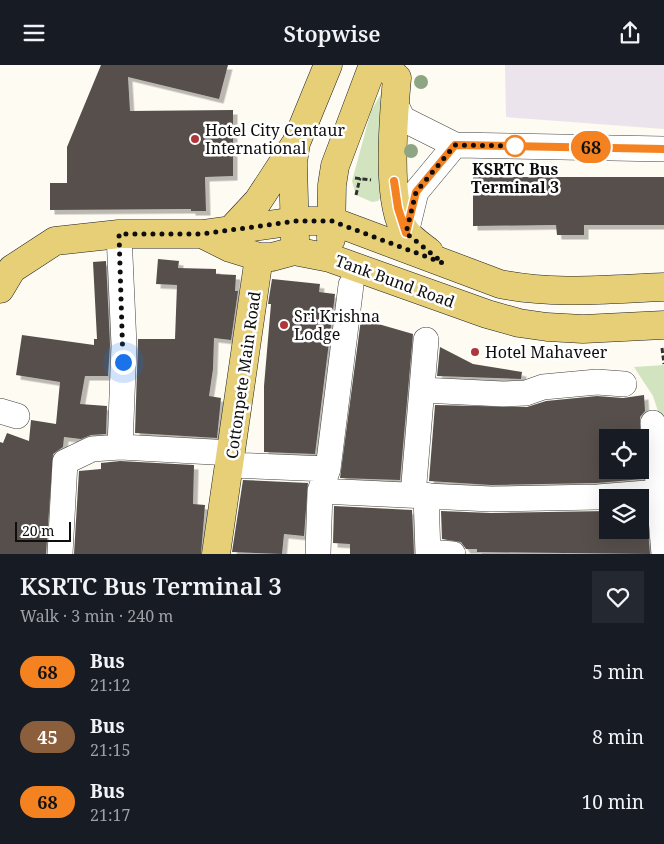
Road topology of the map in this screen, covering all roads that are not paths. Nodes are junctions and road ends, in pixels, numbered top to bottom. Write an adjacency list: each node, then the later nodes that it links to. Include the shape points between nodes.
1 (328, 65): 5 (main road)
2 (373, 65): 9 (main road, via 335,166)
3 (384, 65): 4 (main road, via 398,78)
4 (394, 101): 6 (street, via 403,119); 11 (main road, via 394,192)
5 (296, 143): 8 (main road, via 293,162); 10 (main road, via 258,201)
6 (455, 145): 7 (street); 11 (street, via 416,192)
7 (664, 149)
8 (296, 221): 9 (main road, Tank Bund Road); 10 (main road, Tank Bund Road); 14 (main road)
9 (332, 221): 16 (main road); 17 (main road, Tank Bund Road)
10 (231, 230): 13 (main road, Tank Bund Road)
11 (406, 233): 17 (main road)
12 (119, 234): 13 (main road, Tank Bund Road); 20 (main road, Tank Bund Road, via 55,241 12,269); 26 (street, via 124,345)
13 (202, 234): 15 (main road, via 230,248)
14 (294, 251): 15 (main road); 16 (main road, Tank Bund Road)
15 (259, 257): 27 (main road, Cottonpete Main Road)
16 (330, 258): 21 (main road, Tank Bund Road, via 519,323 583,329)
17 (443, 263): 19 (main road, Tank Bund Road, via 500,284 529,289 566,291)
18 (351, 285): 28 (street)
19 (664, 287)
20 (0, 289)
21 (664, 325)
22 (426, 340): 24 (street)
23 (624, 384): 24 (street, via 596,382 503,394)
24 (422, 390): 30 (street)
25 (653, 423): 29 (street)
26 (120, 447): 27 (street); 32 (street, via 92,449 65,462)
27 (231, 459): 28 (street); 33 (main road, Cottonpete Main Road)
28 (324, 480): 30 (street); 34 (street)
29 (659, 491): 30 (street, via 598,497 501,499); 36 (street)
30 (420, 495): 31 (street)
31 (428, 553): 35 (street)
32 (60, 554)
33 (216, 554)
34 (318, 554)
35 (453, 554)
36 (664, 554)

